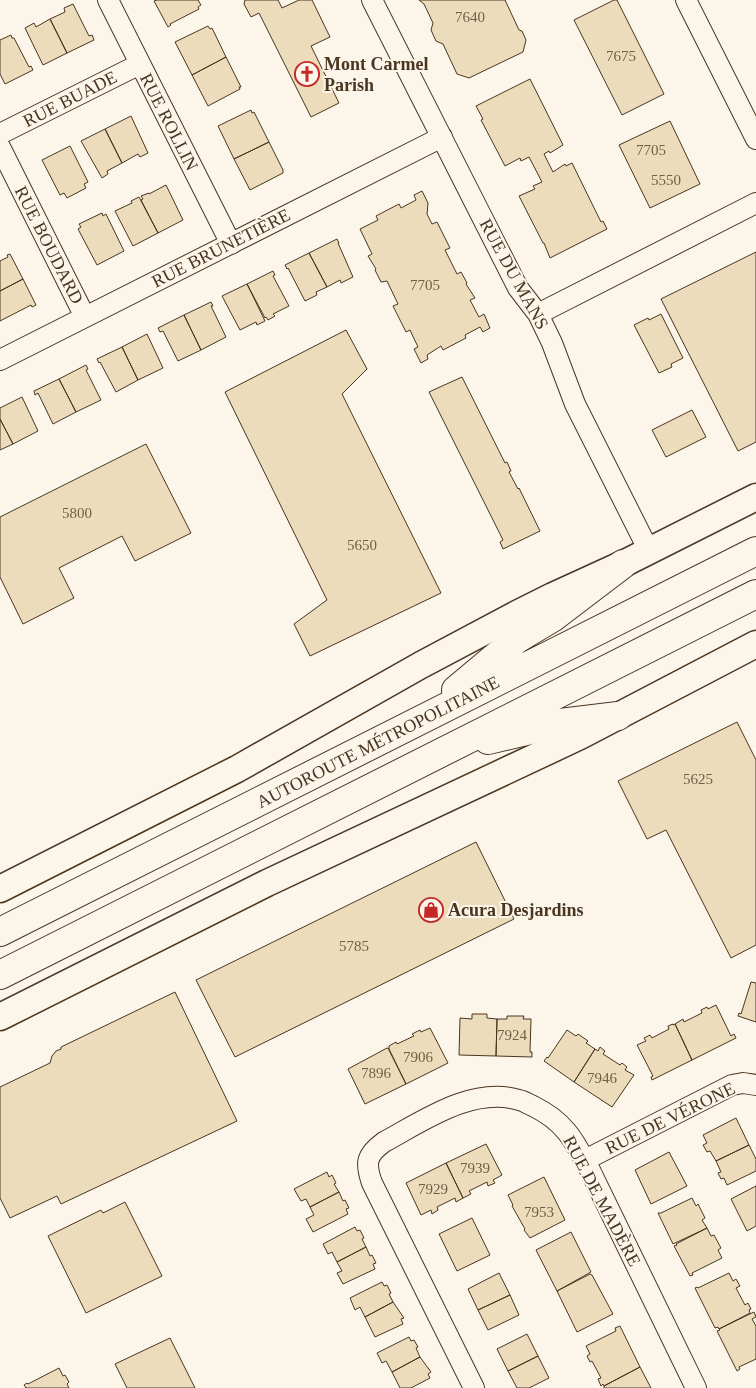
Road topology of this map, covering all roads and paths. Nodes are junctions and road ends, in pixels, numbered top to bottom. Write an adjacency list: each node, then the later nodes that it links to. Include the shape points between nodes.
1 (108, 0): 4 (street, RUE ROLLIN)
2 (372, 0): 6 (street, RUE DU MANS)
3 (686, 0): 7 (street)
4 (140, 64): 5 (street, RUE BUADE); 10 (street, RUE ROLLIN)
5 (0, 134)
6 (442, 137): 10 (street, RUE BRUNETIÈRE); 11 (street, RUE DU MANS, via 518,288)
7 (756, 139)
8 (0, 147): 12 (street, RUE BOUDARD)
9 (756, 203): 11 (street)
10 (230, 244): 12 (street, RUE BRUNETIÈRE)
11 (538, 314): 15 (street, RUE DU MANS, via 575,404)
12 (85, 317): 13 (street, RUE BRUNETIÈRE)
13 (0, 360)
14 (756, 497): 15 (main road)
15 (650, 551): 17 (main road)
16 (756, 551): 21 (highway, AUTOROUTE MÉTROPOLITAINE)
17 (623, 564): 21 (highway, via 552,618 517,639); 23 (main road, via 517,614 237,769)
18 (756, 594): 22 (highway, AUTOROUTE MÉTROPOLITAINE)
19 (756, 644): 20 (main road)
20 (618, 716): 22 (highway, via 560,723); 26 (main road, via 267,883)
21 (421, 720): 24 (highway, AUTOROUTE MÉTROPOLITAINE)
22 (441, 752): 25 (highway, AUTOROUTE MÉTROPOLITAINE)
23 (0, 890)
24 (0, 932)
25 (0, 975)
26 (0, 1017)
27 (756, 1085): 28 (street, RUE DE VÉRONE, via 732,1085)
28 (585, 1160): 29 (street, RUE DE MADÈRE, via 567,1131 554,1119 519,1100 497,1097 474,1099 451,1107 384,1142 369,1158 372,1183); 30 (street, RUE DE MADÈRE)
29 (474, 1388)
30 (696, 1388)

